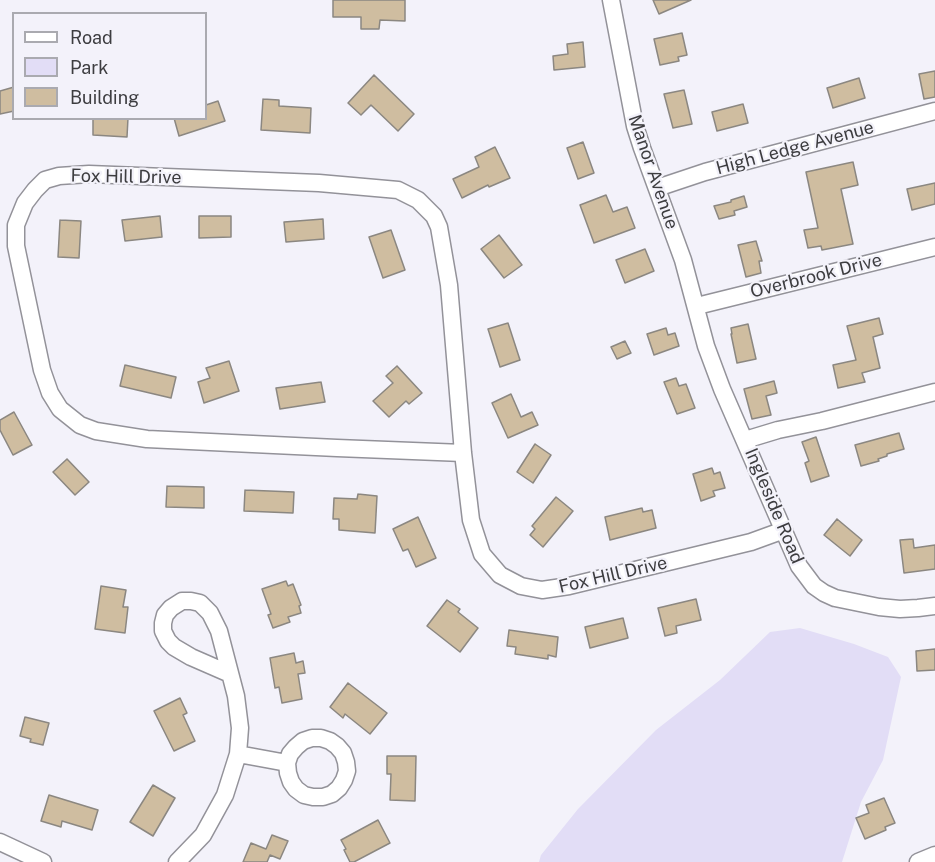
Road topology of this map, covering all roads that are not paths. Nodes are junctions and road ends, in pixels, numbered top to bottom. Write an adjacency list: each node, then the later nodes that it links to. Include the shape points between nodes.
1 (611, 0): 3 (street, Manor Avenue, via 635,126)
2 (935, 111): 3 (street, High Ledge Avenue)
3 (657, 188): 5 (street, Manor Avenue)
4 (935, 247): 5 (street, Overbrook Drive)
5 (697, 306): 7 (street, Ingleside Road, via 713,367)
6 (935, 392): 7 (street)
7 (746, 440): 9 (street, Ingleside Road)
8 (463, 453): 8 (street, Fox Hill Drive, via 439,227 418,200 398,190 319,183 89,174 45,180 25,203 16,225 16,246 42,370 60,409 80,425 147,439); 9 (street, Fox Hill Drive, via 471,520 482,554 500,575 521,586 542,590 569,586 751,542)
9 (784, 530): 10 (street, Ingleside Road, via 803,572 824,593 879,607)
10 (935, 606)
11 (230, 674): 11 (street, via 219,631 207,609 191,601 171,608 163,623 168,641 191,657); 12 (street, via 240,728)
12 (238, 754): 13 (street); 17 (street, via 225,795 203,835)
13 (287, 763)
14 (0, 842): 16 (street)
15 (935, 855): 18 (street)
16 (43, 862)
17 (177, 862)
18 (918, 862)

